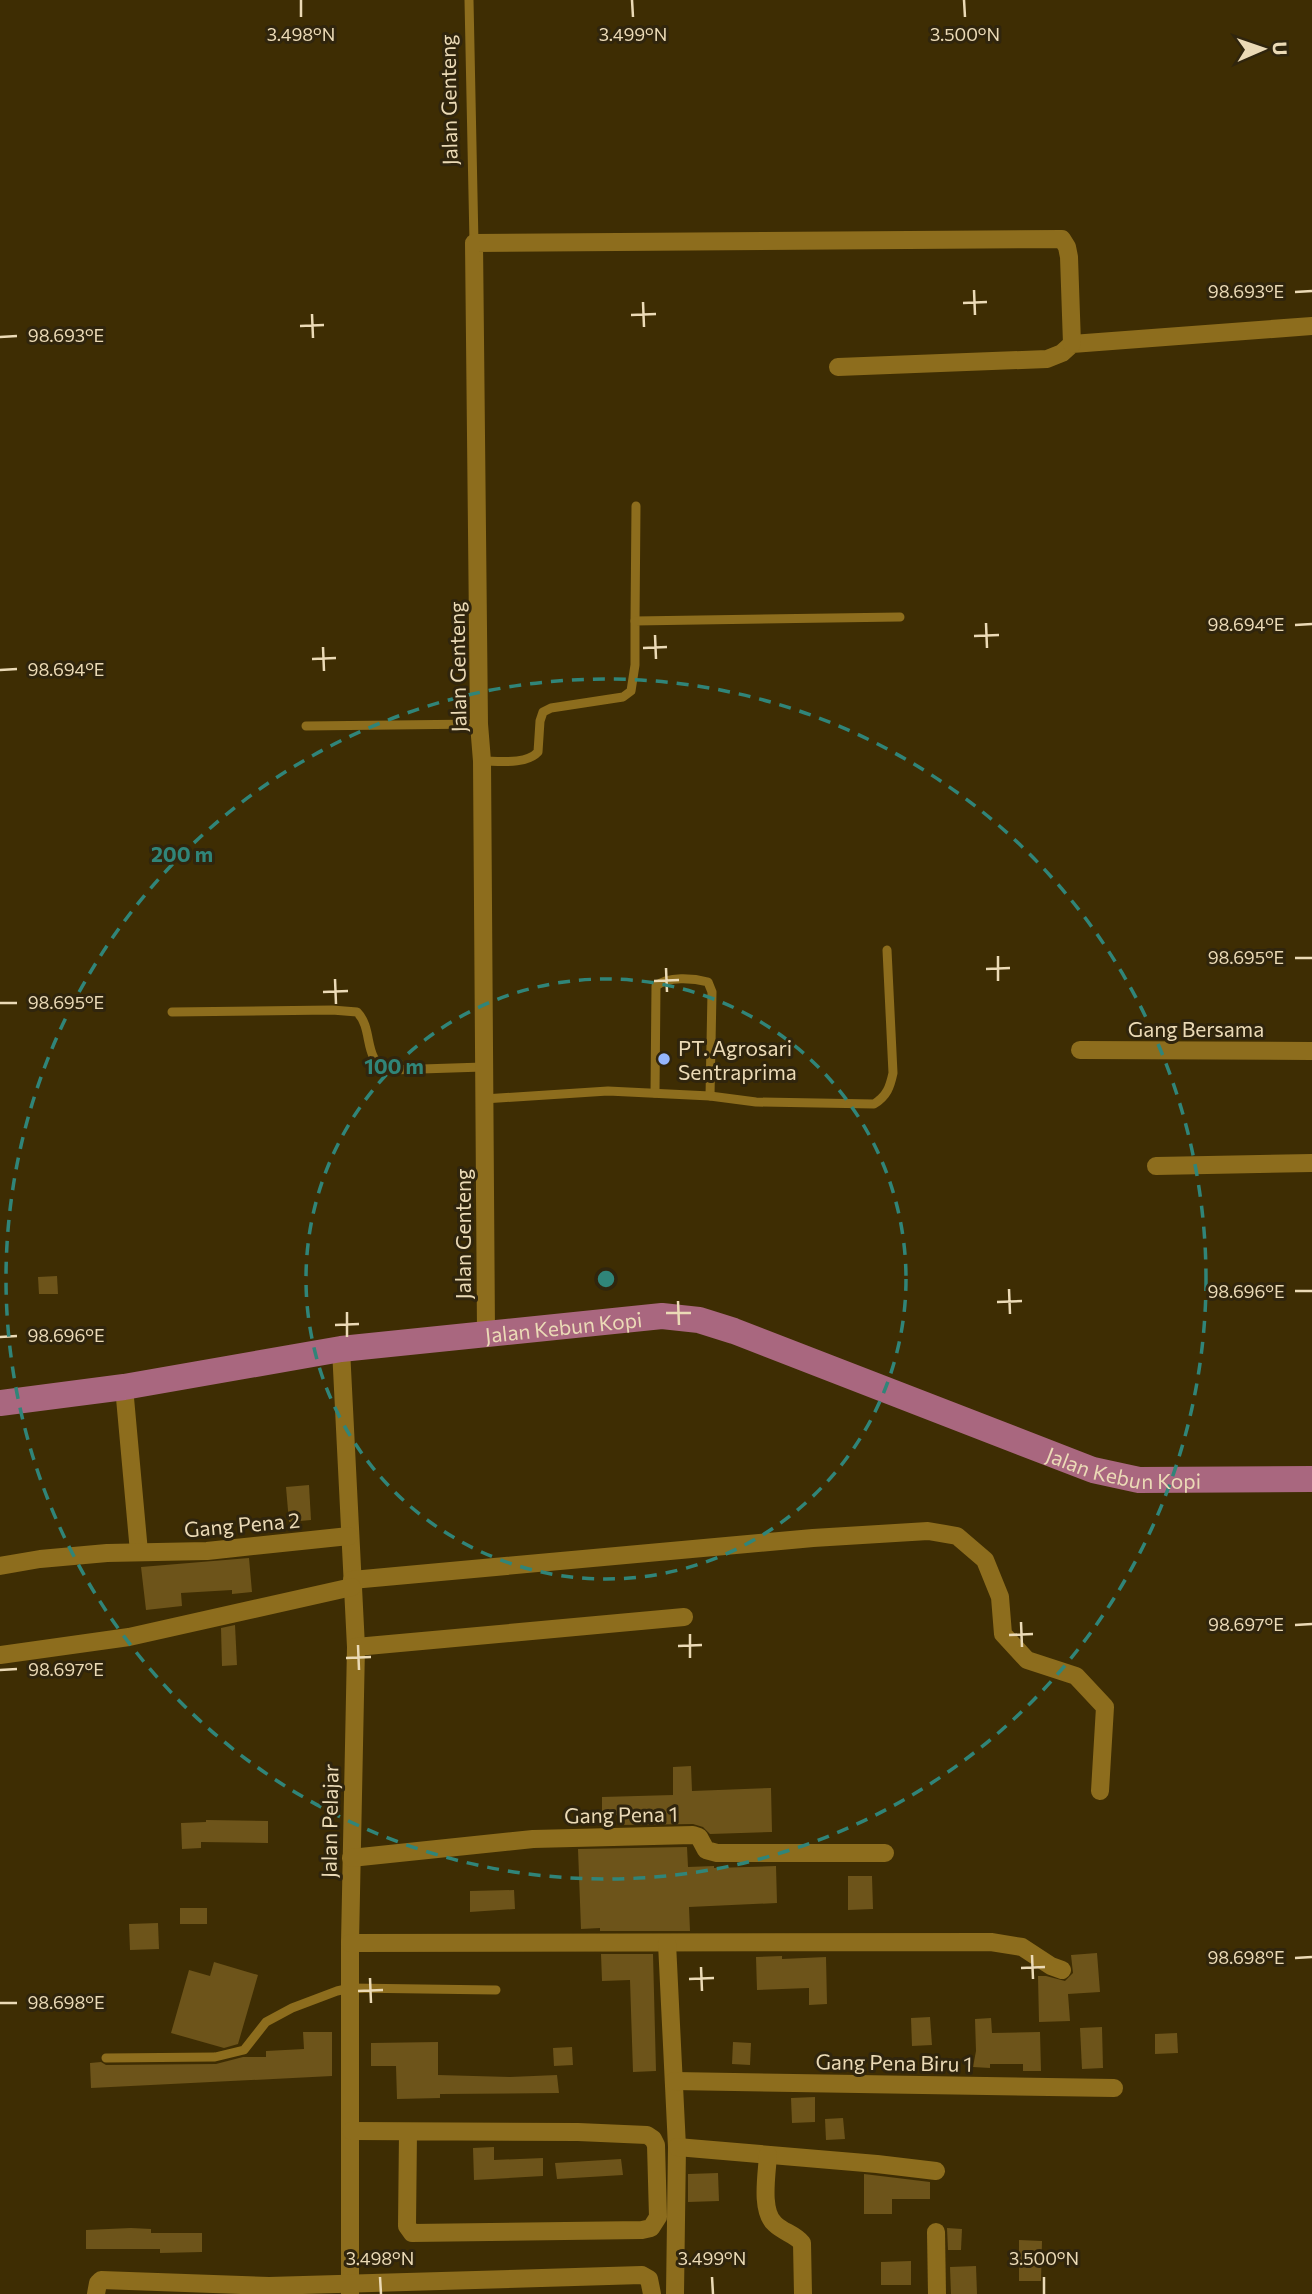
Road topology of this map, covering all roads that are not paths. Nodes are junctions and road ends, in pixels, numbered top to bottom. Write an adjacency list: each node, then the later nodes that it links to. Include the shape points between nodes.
1 (468, 0): 2 (lane, Jalan Genteng)
2 (474, 243): 4 (street, via 1062,239 1069,257); 9 (street, Jalan Genteng)
3 (1312, 326): 4 (street)
4 (1072, 344): 5 (street, via 1047,359)
5 (838, 367)
6 (636, 506): 8 (lane)
7 (901, 617): 8 (lane)
8 (635, 621): 11 (lane, via 631,691 623,697 542,712 534,756)
9 (479, 724): 10 (lane); 11 (street, Jalan Genteng)
10 (306, 726)
11 (482, 761): 16 (street, Jalan Genteng)
12 (887, 950): 18 (lane, via 893,1073 883,1098 874,1104 755,1102)
13 (172, 1012): 16 (lane, via 357,1012 371,1056 384,1069)
14 (1080, 1050): 15 (street, Gang Bersama)
15 (1312, 1051)
16 (483, 1067): 19 (street, Jalan Genteng)
17 (655, 1093): 18 (lane); 18 (lane, via 656,986 662,981 696,978 708,982 712,992); 19 (lane, via 608,1091)
18 (710, 1096)
19 (484, 1100): 22 (street, Jalan Genteng)
20 (1312, 1163): 21 (street)
21 (1156, 1166)
22 (486, 1333): 23 (main road, Jalan Kebun Kopi); 26 (main road, Jalan Kebun Kopi, via 662,1316 699,1320 1093,1470 1139,1480)
23 (341, 1349): 24 (main road, Jalan Kebun Kopi); 27 (street, Jalan Pelajar)
24 (124, 1387): 25 (main road, Jalan Kebun Kopi); 28 (street)
25 (0, 1403)
26 (1312, 1479)
27 (349, 1536): 28 (street, Gang Pena 2, via 207,1551); 30 (street, Jalan Pelajar)
28 (139, 1552): 29 (street, Gang Pena 2)
29 (0, 1566)
30 (352, 1583): 32 (street, Jalan Pelajar); 33 (street, via 129,1637); 34 (street, via 813,1538 928,1531 957,1536 985,1560 1000,1597 1003,1634 1027,1660 1076,1676 1105,1707)
31 (684, 1618): 32 (street)
32 (356, 1647): 36 (street, Jalan Pelajar)
33 (0, 1655)
34 (1100, 1791)
35 (885, 1853): 36 (street, Gang Pena 1, via 718,1853 706,1850 693,1835 533,1839)
36 (351, 1858): 37 (street, Jalan Pelajar)
37 (350, 1943): 38 (street); 40 (street, Jalan Pelajar)
38 (667, 1943): 39 (street, via 1007,1943); 43 (street)
39 (1062, 1969)
40 (350, 1988): 41 (lane); 42 (lane, via 266,2022 244,2050 215,2057); 45 (street, Jalan Pelajar)
41 (496, 1990)
42 (106, 2058)
43 (674, 2081): 44 (street, Gang Pena Biru 1); 47 (street)
44 (1114, 2088)
45 (351, 2131): 46 (street); 52 (street, Jalan Pelajar)
46 (408, 2132): 46 (street, via 407,2226 412,2232 642,2230 651,2228 658,2217 656,2145 647,2135)
47 (677, 2147): 48 (street); 56 (street)
48 (768, 2155): 49 (street); 57 (street, via 766,2213 772,2223 802,2243)
49 (936, 2171)
50 (936, 2232): 58 (street)
51 (99, 2287): 54 (street)
52 (350, 2288): 53 (street); 54 (street)
53 (424, 2288): 55 (street, via 642,2275 649,2279)
54 (269, 2290)
55 (652, 2294)
56 (676, 2294)
57 (803, 2294)
58 (937, 2294)

